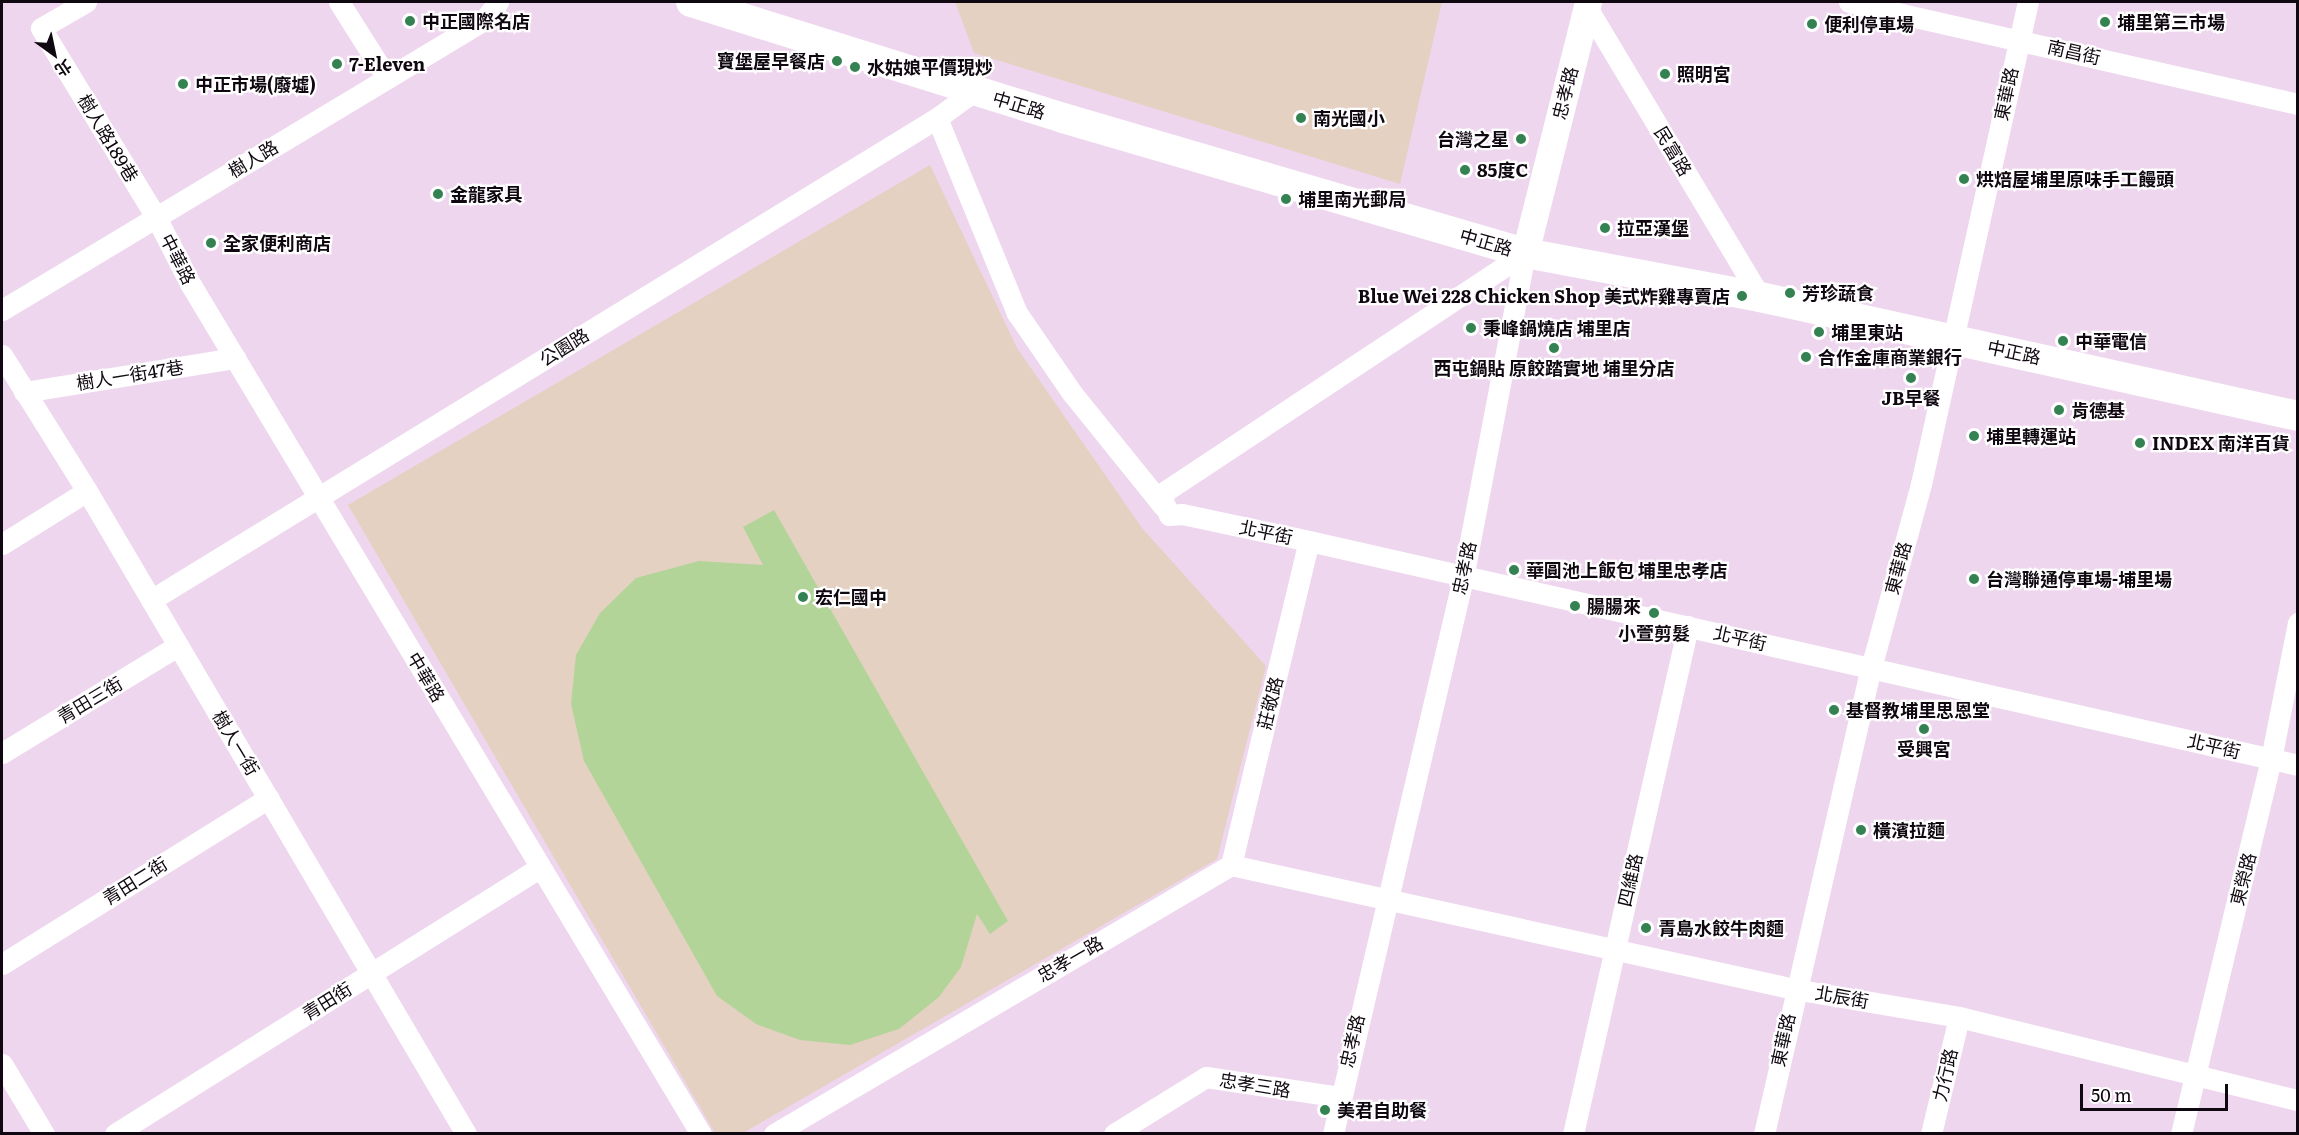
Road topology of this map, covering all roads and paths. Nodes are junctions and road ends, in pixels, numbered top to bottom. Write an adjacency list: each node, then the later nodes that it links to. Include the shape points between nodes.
1 (86, 2): 14 (street, 樹人路189巷, via 41,28)
2 (339, 2): 10 (street)
3 (498, 2): 10 (street, 樹人路, via 484,20)
4 (691, 2): 8 (main road, 中正路)
5 (1849, 2): 9 (street, 南昌街)
6 (2028, 2): 9 (street, 東華路)
7 (1587, 4): 15 (street, 忠孝路); 16 (street, 民富路)
8 (734, 8): 11 (main road, 中正路)
9 (2018, 40): 12 (street, 南昌街); 18 (street, 東華路)
10 (387, 78): 14 (street, 樹人路)
11 (974, 91): 13 (street, 公園路); 15 (main road, 中正路)
12 (2298, 104)
13 (937, 118): 24 (street, 公園路); 25 (street, via 1017,314 1072,393)
14 (156, 217): 17 (street, 樹人路); 20 (street, 中華路)
15 (1525, 253): 16 (main road, 中正路); 25 (street, via 1166,491); 28 (street, 忠孝路)
16 (1760, 297): 18 (main road, 中正路)
17 (2, 310)
18 (1952, 339): 22 (main road, 中正路); 33 (street, 東華路, via 1921,484)
19 (2, 355): 21 (street, 樹人一街)
20 (235, 358): 21 (street, 樹人一街47巷); 24 (street, 中華路)
21 (24, 392): 23 (street, 樹人一街)
22 (2298, 416)
23 (87, 491): 27 (street); 29 (street, 樹人一街)
24 (319, 497): 29 (street, 公園路); 39 (street, 中華路)
25 (1173, 510): 26 (street, 北平街)
26 (1309, 541): 28 (street, 北平街); 38 (street, 莊敬路)
27 (2, 544)
28 (1462, 578): 31 (street, 北平街); 40 (street, 忠孝路)
29 (151, 600): 32 (street, 樹人一街)
30 (2298, 623): 35 (street, 東榮路)
31 (1688, 626): 33 (street, 北平街); 41 (street, 四維路)
32 (177, 646): 34 (street, 青田三街); 37 (street, 樹人一街)
33 (1871, 668): 35 (street, 北平街); 44 (street, 東華路)
34 (2, 753)
35 (2271, 759): 36 (street, 北平街); 47 (street, 東榮路)
36 (2298, 765)
37 (269, 798): 42 (street, 青田二街); 43 (street, 樹人一街)
38 (1231, 865): 40 (street); 54 (street, 忠孝一路)
39 (539, 868): 43 (street, 青田街); 53 (street, 中華路)
40 (1384, 901): 41 (street, 北辰街); 48 (street, 忠孝路)
41 (1614, 950): 44 (street, 北辰街); 57 (street, 四維路)
42 (2, 964)
43 (371, 974): 51 (street, 青田街); 52 (street, 樹人一街)
44 (1794, 989): 45 (street, 北辰街); 58 (street, 東華路)
45 (1959, 1017): 47 (street, 北辰街); 59 (street, 力行路)
46 (2, 1064): 50 (street)
47 (2195, 1077): 49 (street, 北辰街); 60 (street, 東榮路)
48 (1340, 1097): 55 (street, 忠孝三路, via 1206,1077); 56 (street, 忠孝路)
49 (2298, 1100)
50 (44, 1134)
51 (116, 1134)
52 (466, 1134)
53 (701, 1134)
54 (774, 1134)
55 (1114, 1134)
56 (1333, 1134)
57 (1573, 1134)
58 (1764, 1134)
59 (1931, 1134)
60 (2181, 1134)

